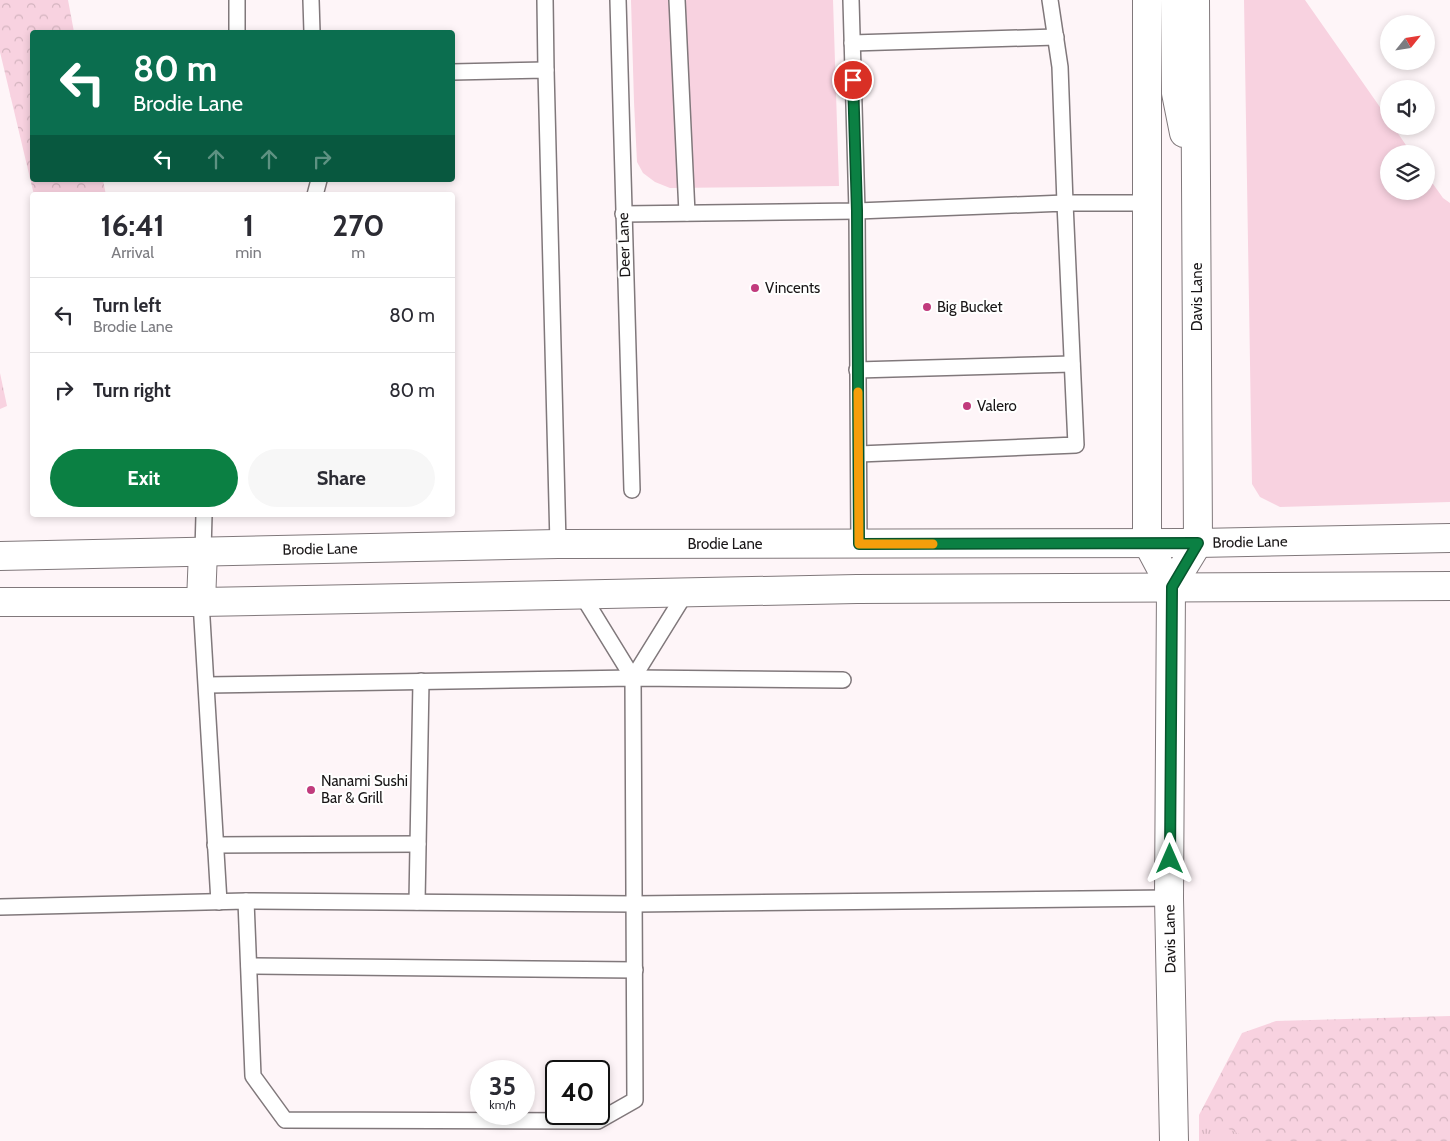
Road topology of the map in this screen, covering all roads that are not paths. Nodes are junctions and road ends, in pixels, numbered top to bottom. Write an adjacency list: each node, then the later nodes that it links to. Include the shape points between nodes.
1 (237, 0): 11 (lane)
2 (311, 0): 12 (lane)
3 (545, 0): 15 (lane)
4 (618, 0): 22 (lane, Deer Lane)
5 (677, 0): 21 (lane)
6 (851, 0): 14 (lane)
7 (1050, 0): 13 (lane)
8 (1147, 0): 19 (main road, Davis Lane)
9 (1175, 0): 17 (main road, via 1176,93)
10 (1195, 0): 17 (main road, Davis Lane)
11 (238, 30)
12 (312, 30)
13 (1056, 37): 14 (lane); 18 (lane)
14 (852, 43): 20 (lane)
15 (546, 70): 16 (lane); 31 (lane)
16 (455, 72)
17 (1196, 185): 30 (main road, Davis Lane)
18 (1065, 203): 19 (lane); 20 (lane); 23 (lane)
19 (1147, 203): 29 (main road, Davis Lane)
20 (857, 211): 21 (lane); 24 (lane)
21 (687, 213): 22 (lane)
22 (624, 214): 26 (lane, Deer Lane)
23 (1072, 364): 24 (lane); 25 (lane, via 1076,445)
24 (857, 370): 25 (lane)
25 (858, 454): 32 (lane)
26 (632, 490)
27 (204, 517): 33 (lane)
28 (1450, 538): 30 (main road, Brodie Lane)
29 (1147, 542): 30 (main road, Brodie Lane); 32 (main road, Brodie Lane); 36 (main road, Davis Lane)
30 (1198, 543): 36 (main road)
31 (558, 544): 32 (main road, Brodie Lane); 33 (main road, Brodie Lane)
32 (859, 544)
33 (203, 551): 34 (main road, Brodie Lane); 40 (main road)
34 (0, 556)
35 (1450, 586): 36 (main road)
36 (1172, 587): 37 (main road); 47 (main road, Davis Lane)
37 (685, 594): 38 (main road); 41 (lane)
38 (582, 595): 40 (main road); 41 (lane)
39 (0, 602): 40 (main road)
40 (201, 602): 44 (lane)
41 (633, 678): 42 (lane); 43 (lane); 51 (lane)
42 (843, 680)
43 (421, 681): 44 (lane); 45 (lane)
44 (207, 685): 46 (lane)
45 (418, 844): 46 (lane); 50 (lane)
46 (216, 845): 48 (lane)
47 (1169, 898): 51 (lane); 55 (main road, Davis Lane)
48 (219, 902): 49 (lane); 52 (lane)
49 (246, 902): 50 (lane); 53 (lane)
50 (416, 902): 51 (lane)
51 (634, 904): 54 (lane)
52 (0, 907)
53 (249, 966): 54 (lane); 54 (lane, via 253,1076 285,1120 598,1121 635,1100)
54 (634, 970)
55 (1174, 1141)

